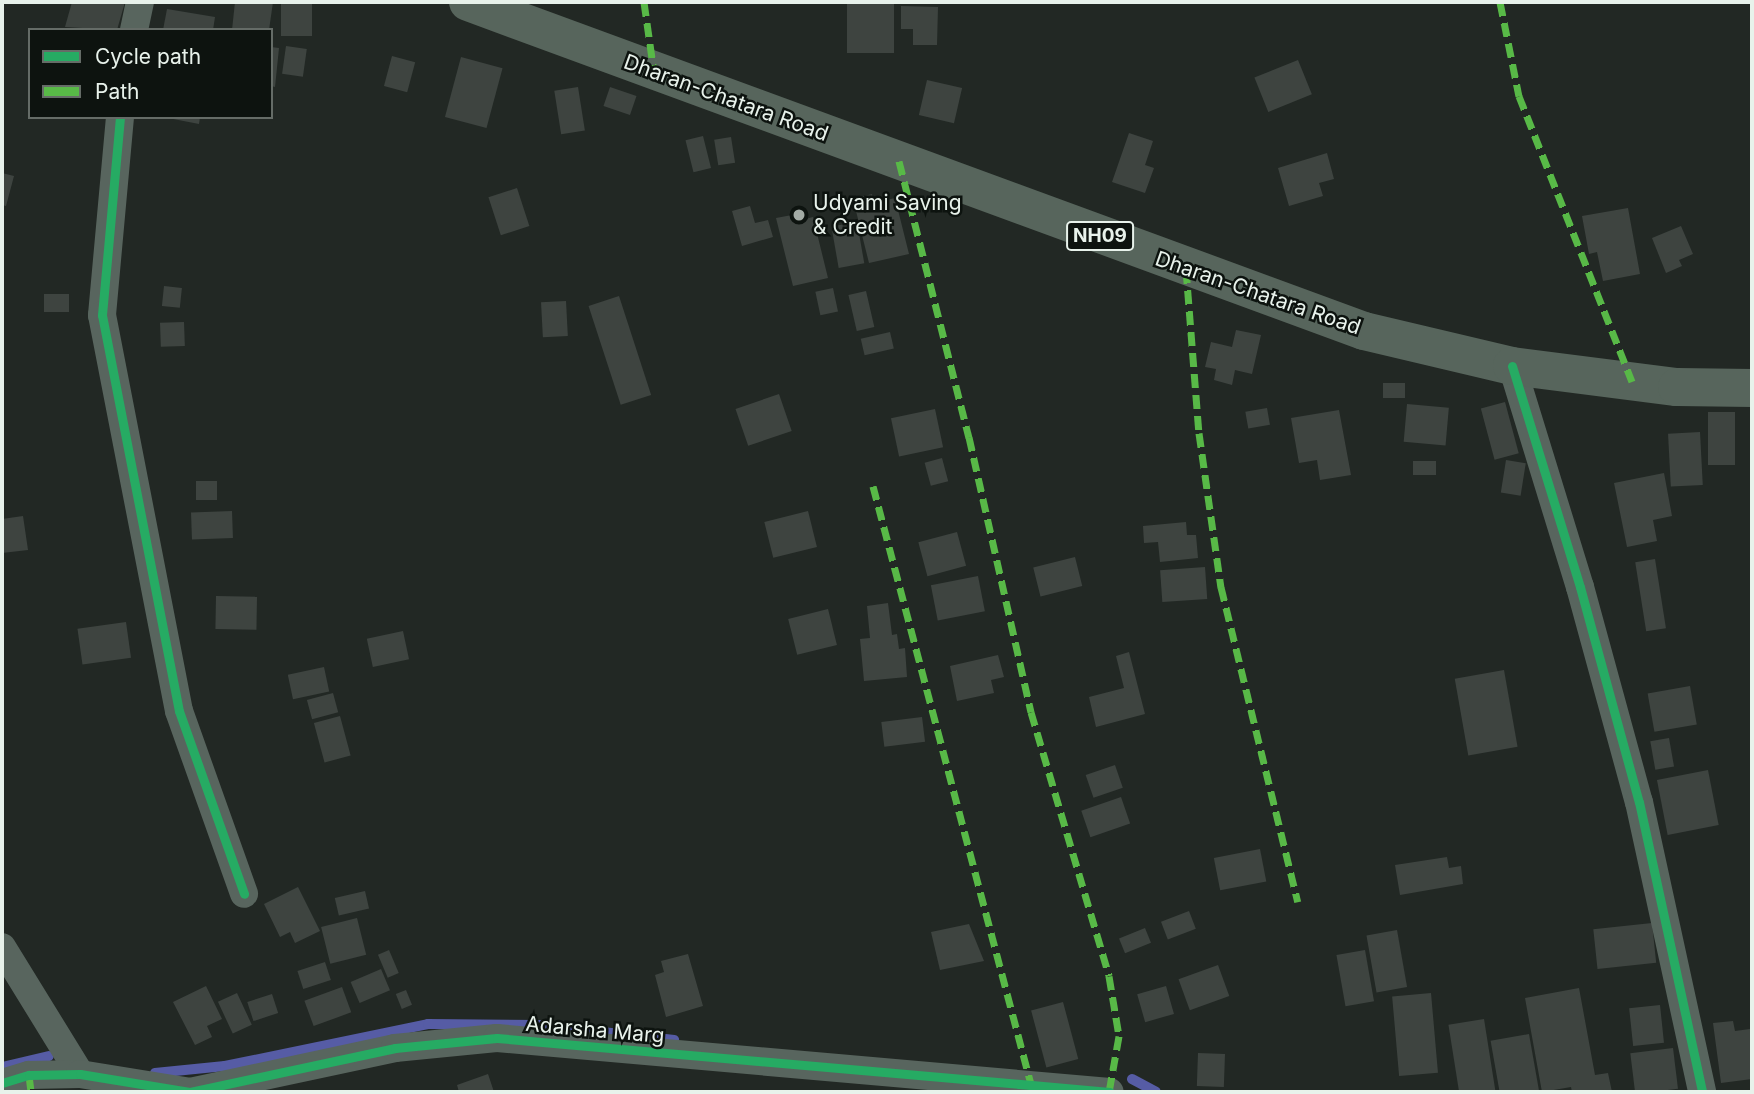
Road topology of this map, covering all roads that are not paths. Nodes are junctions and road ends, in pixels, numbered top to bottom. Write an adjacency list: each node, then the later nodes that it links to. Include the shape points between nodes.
1 (141, 2): 3 (street)
2 (468, 2): 5 (main road, Dharan-Chatara Road / NH09, via 1364,331)
3 (134, 28)
4 (120, 119): 7 (street, via 102,315 179,712)
5 (1512, 366): 6 (main road, Dharan-Chatara Road / NH09, via 1677,387); 12 (street, via 1639,802)
6 (1752, 388)
7 (244, 894)
8 (2, 947): 9 (street)
9 (80, 1074): 10 (street, Adarsha Marg, via 29,1076); 11 (street, Adarsha Marg, via 190,1092 395,1048 497,1038)
10 (2, 1083)
11 (1110, 1092)
12 (1702, 1092)

